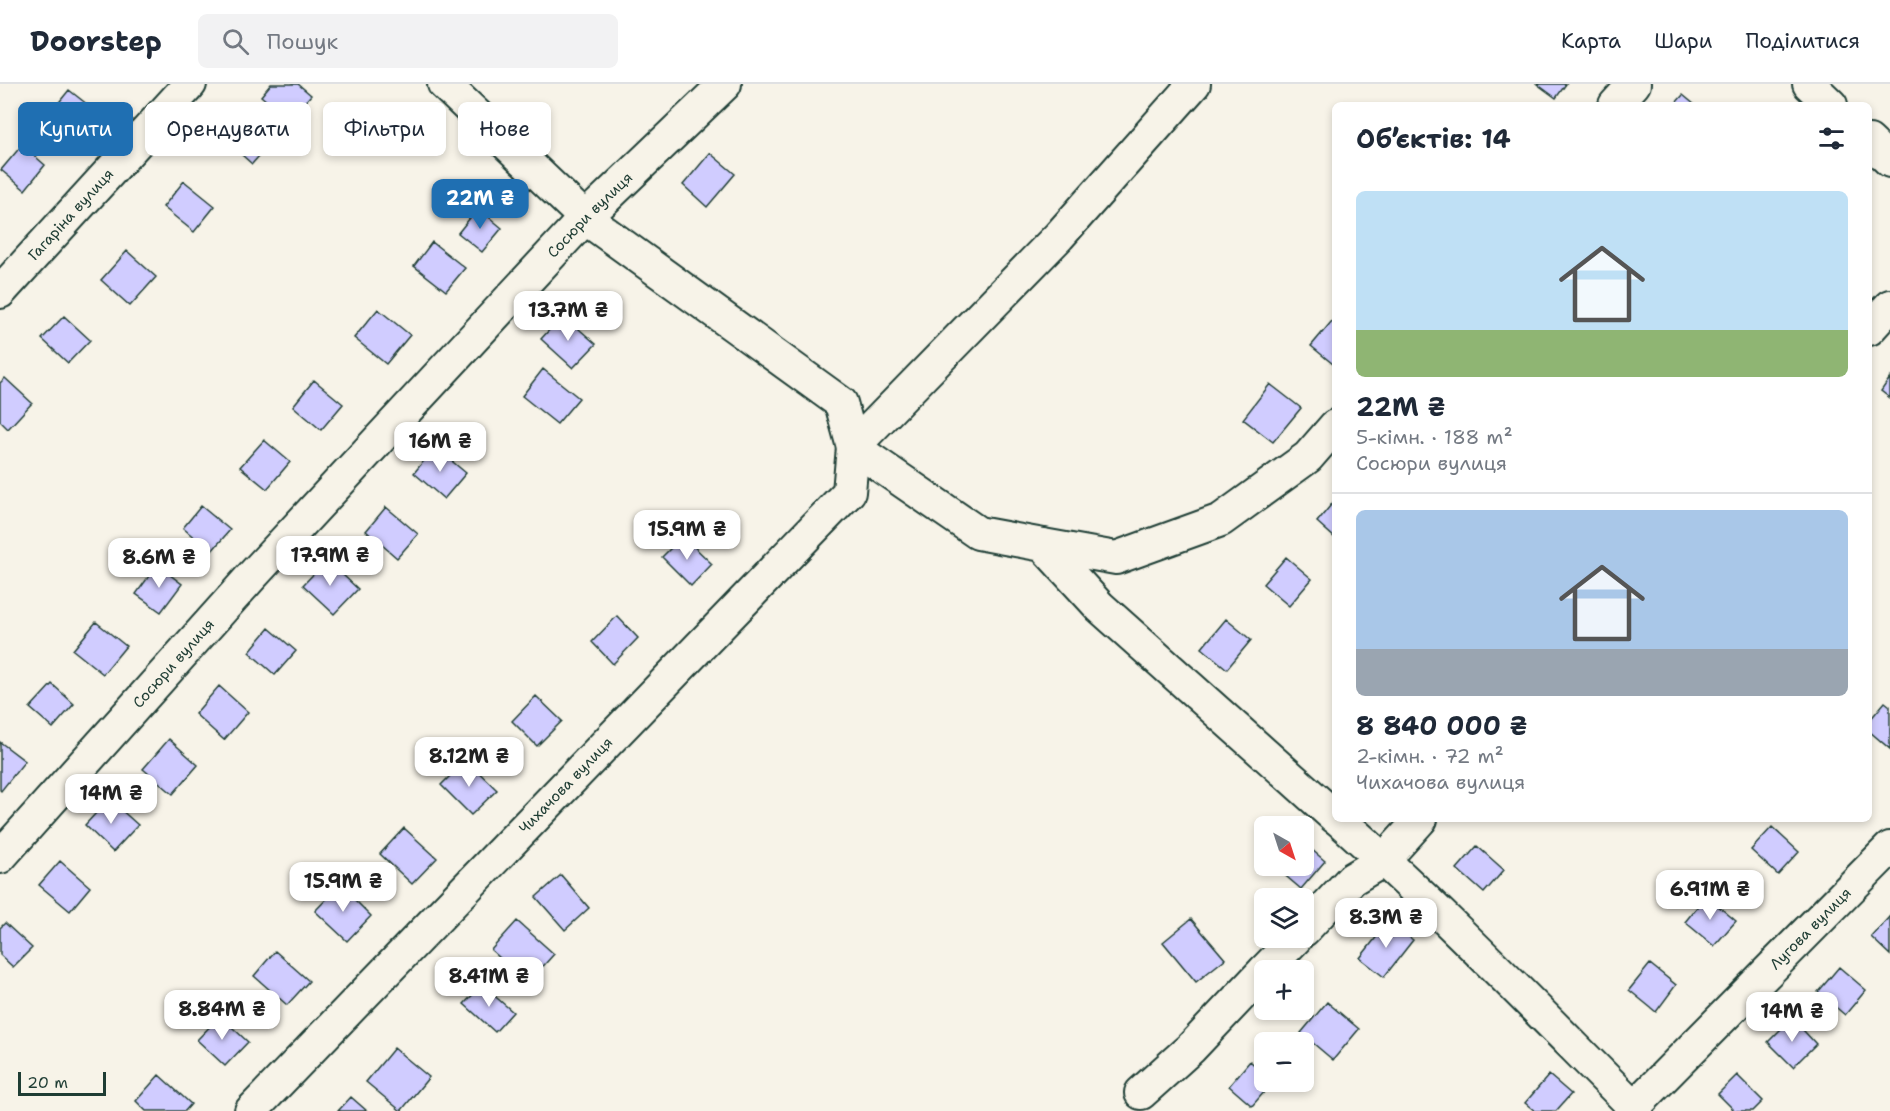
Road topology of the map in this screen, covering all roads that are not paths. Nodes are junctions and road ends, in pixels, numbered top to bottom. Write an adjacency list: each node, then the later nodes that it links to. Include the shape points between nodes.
1 (190, 84): 12 (street, Гагаріна вулиця)
2 (444, 84): 11 (street)
3 (725, 84): 11 (street, Сосюри вулиця)
4 (1194, 84): 16 (street, via 1059,236)
5 (1634, 84): 7 (street)
6 (1809, 84): 8 (street)
7 (1618, 102)
8 (1828, 102)
9 (1872, 144): 10 (street)
10 (1890, 161)
11 (585, 218): 16 (street, via 841,403); 22 (street, Сосюри вулиця, via 251,577)
12 (0, 292)
13 (1890, 306): 14 (street)
14 (1872, 326)
15 (1332, 429): 17 (street, via 1308,457 1221,520 1116,558)
16 (853, 447): 17 (street, via 978,533); 30 (street, Чихачова вулиця, via 849,492)
17 (1043, 545): 18 (street, via 1100,607)
18 (1332, 814)
19 (1341, 822): 23 (street)
20 (1418, 822): 23 (street)
21 (1890, 848): 29 (street, Лугова вулиця)
22 (0, 857)
23 (1384, 860): 24 (street, via 1352,879); 29 (street)
24 (1314, 919)
25 (1287, 948): 26 (street)
26 (1275, 960)
27 (1254, 982): 28 (street)
28 (1142, 1093)
29 (1634, 1110)
30 (251, 1111)

